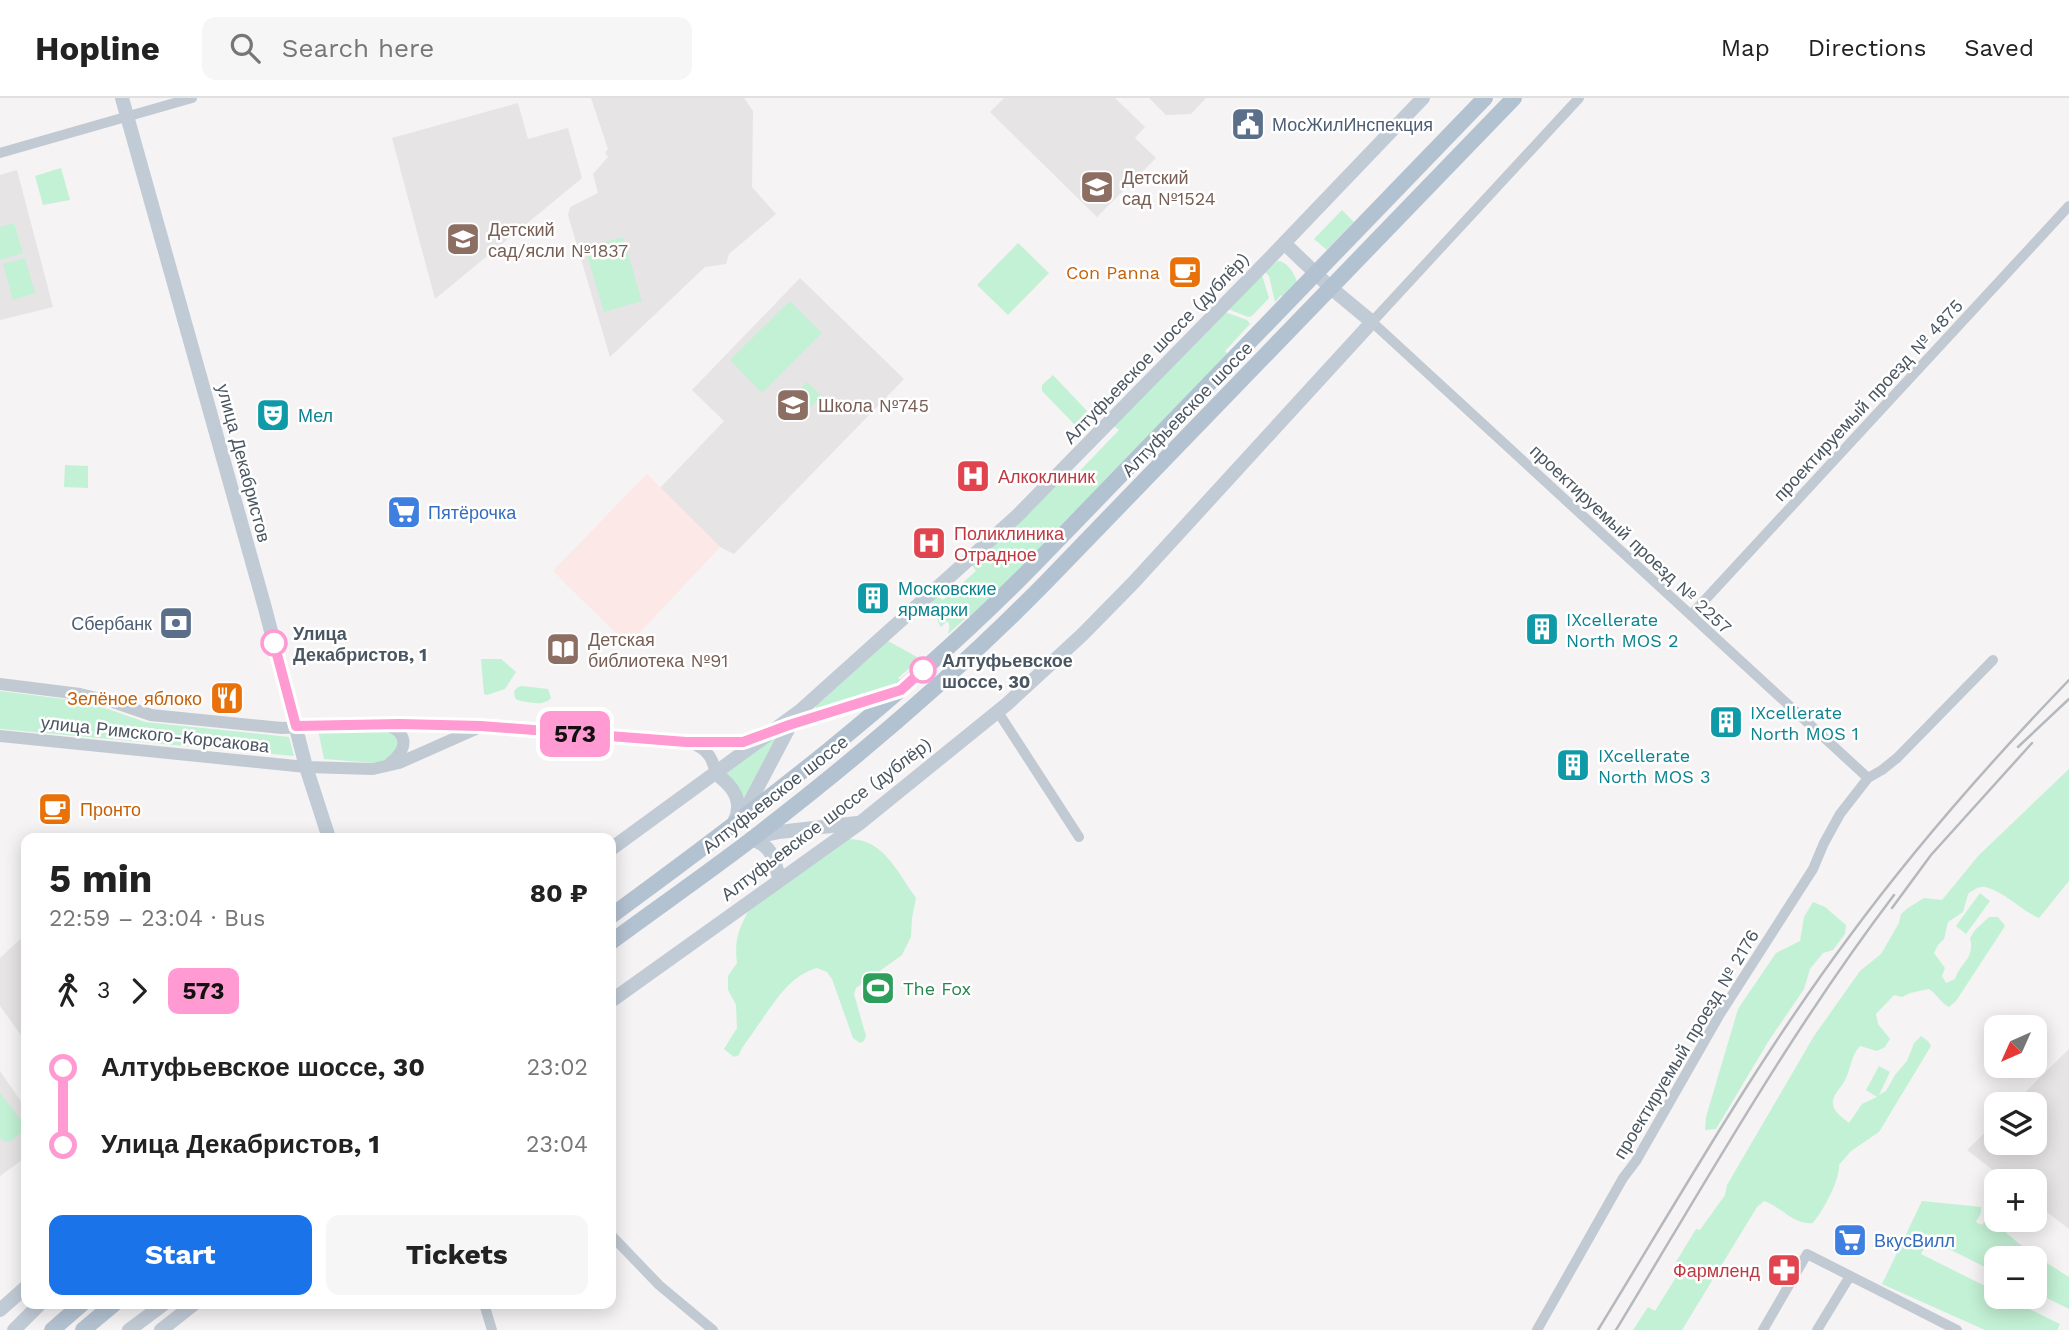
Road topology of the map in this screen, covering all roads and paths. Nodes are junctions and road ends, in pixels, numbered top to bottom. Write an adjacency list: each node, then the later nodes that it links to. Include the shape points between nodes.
1 (122, 98): 7 (main road, улица Декабристов)
2 (192, 98): 7 (street)
3 (1423, 98): 10 (main road, Алтуфьевское шоссе (дублёр))
4 (1485, 98): 11 (main road, Алтуфьевское шоссе)
5 (1514, 98): 12 (main road, Алтуфьевское шоссе)
6 (1579, 98): 13 (street)
7 (127, 117): 8 (street); 22 (main road, улица Декабристов)
8 (0, 153)
9 (2069, 206): 14 (street, проектируемый проезд № 4875)
10 (1284, 243): 11 (main road); 18 (main road, Алтуфьевское шоссе (дублёр), via 1017,516)
11 (1316, 274): 12 (main road); 17 (main road, Алтуфьевское шоссе, via 1017,583)
12 (1331, 288): 13 (main road); 35 (main road, Алтуфьевское шоссе, via 1011,617 867,747)
13 (1373, 322): 14 (street, проектируемый проезд № 2257); 19 (main road, Алтуфьевское шоссе (дублёр), via 1134,582)
14 (1691, 615): 30 (street, проектируемый проезд № 2257)
15 (1993, 660): 30 (street, проектируемый проезд № 2176, via 1897,758)
16 (0, 684): 22 (street, улица Римского-Корсакова, via 79,694 150,715)
17 (901, 690): 21 (main road); 32 (main road, Алтуфьевское шоссе)
18 (800, 711): 21 (main road); 24 (main road, Алтуфьевское шоссе (дублёр))
19 (998, 712): 31 (main road, Алтуфьевское шоссе (дублёр)); 34 (street)
20 (383, 724): 22 (street, улица Римского-Корсакова); 23 (street, улица Римского-Корсакова); 28 (street, via 397,730 404,742 400,755)
21 (789, 725): 24 (main road); 32 (main road, via 751,802)
22 (296, 726): 27 (main road, улица Декабристов)
23 (481, 726): 26 (street, улица Римского-Корсакова); 28 (street, улица Римского-Корсакова)
24 (766, 735): 26 (street, улица Римского-Корсакова, via 743,742); 29 (main road, Алтуфьевское шоссе (дублёр))
25 (0, 736): 27 (street, улица Римского-Корсакова)
26 (686, 742): 29 (street, via 706,752)
27 (306, 767): 28 (street, улица Римского-Корсакова); 33 (main road, улица Декабристов)
28 (384, 767)
29 (716, 774): 32 (main road, via 733,789 737,800); 36 (main road, Алтуфьевское шоссе (дублёр))
30 (1868, 778): 59 (street, проектируемый проезд № 2176, via 1840,814 1813,869 1720,1014)
31 (860, 822): 35 (main road); 37 (main road, Алтуфьевское шоссе (дублёр))
32 (732, 828): 38 (main road, Алтуфьевское шоссе)
33 (327, 833)
34 (1079, 837)
35 (751, 839): 37 (main road, via 768,848); 39 (main road, Алтуфьевское шоссе)
36 (616, 845)
37 (780, 880): 40 (main road, Алтуфьевское шоссе (дублёр))
38 (616, 912)
39 (616, 938)
40 (616, 997)
41 (616, 1241): 58 (street)
42 (1850, 1276): 60 (street, via 1807,1254); 61 (street); 62 (street)
43 (21, 1291): 51 (main road)
44 (35, 1309): 53 (main road)
45 (76, 1309): 54 (main road)
46 (108, 1309): 55 (main road)
47 (157, 1309): 56 (main road)
48 (181, 1309): 52 (main road)
49 (188, 1309): 52 (main road)
50 (486, 1309): 57 (street)
51 (0, 1310)
52 (166, 1326)
53 (14, 1330)
54 (52, 1330)
55 (83, 1330)
56 (129, 1330)
57 (492, 1330)
58 (713, 1330)
59 (1537, 1330)
60 (1763, 1330)
61 (1818, 1330)
62 (1957, 1330)

